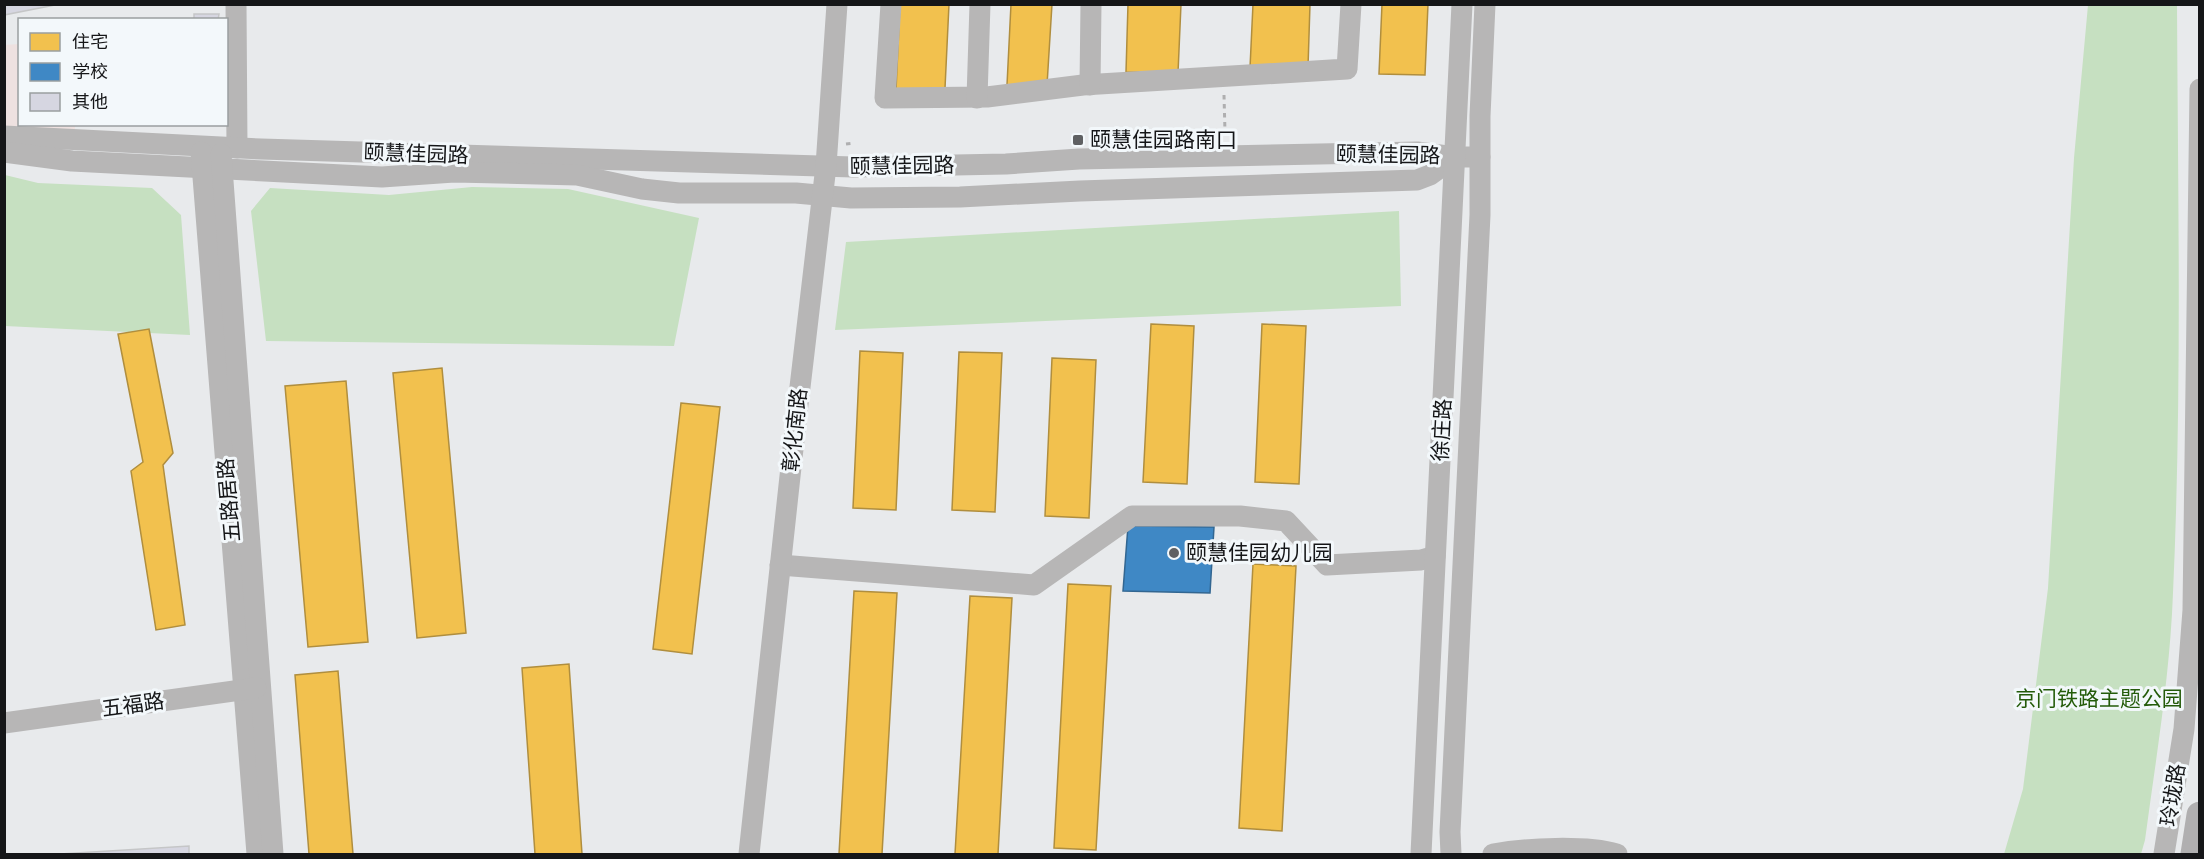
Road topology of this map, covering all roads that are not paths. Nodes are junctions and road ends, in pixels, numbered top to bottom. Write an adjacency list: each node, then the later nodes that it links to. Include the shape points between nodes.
1 (236, 4): 9 (street, 五路居路)
2 (837, 4): 19 (street, 彰化南路)
3 (891, 4): 12 (street, via 885,98)
4 (980, 4): 12 (street)
5 (1091, 4): 10 (street)
6 (1351, 4): 10 (street, via 1347,69)
7 (1462, 4): 17 (street, 徐庄路)
8 (1485, 4): 18 (street, 徐庄路)
9 (228, 64)
10 (1090, 85): 12 (street)
11 (2199, 89): 32 (street, 玲珑路, via 2193,610 2184,729)
12 (977, 98)
13 (220, 126): 16 (street, 五路居路)
14 (4, 136): 16 (street, 颐慧佳园路)
15 (4, 152): 16 (street, 颐慧佳园路, via 72,160)
16 (216, 155): 17 (street, 颐慧佳园路, via 382,177 454,172 577,175 680,193 851,198 1417,180); 19 (street, 颐慧佳园路); 22 (street, 五路居路)
17 (1455, 157): 18 (street); 19 (street, 颐慧佳园路, via 1417,152); 20 (street, 徐庄路)
18 (1480, 157): 29 (street, 徐庄路)
19 (826, 166): 21 (street, 彰化南路)
20 (1435, 556): 21 (street, via 1327,565 1286,521 1240,516 1132,516 1034,585); 28 (street, 徐庄路)
21 (780, 565): 27 (street, 彰化南路)
22 (253, 688): 23 (street, 五福路); 25 (street, 五路居路); 26 (street, 五路居路)
23 (4, 723)
24 (2199, 815): 33 (main road, 玲珑路)
25 (257, 855)
26 (273, 855)
27 (749, 855)
28 (1421, 855)
29 (1451, 855)
30 (1493, 855): 31 (street, via 1576,848)
31 (1617, 855)
32 (2164, 855)
33 (2194, 855)

